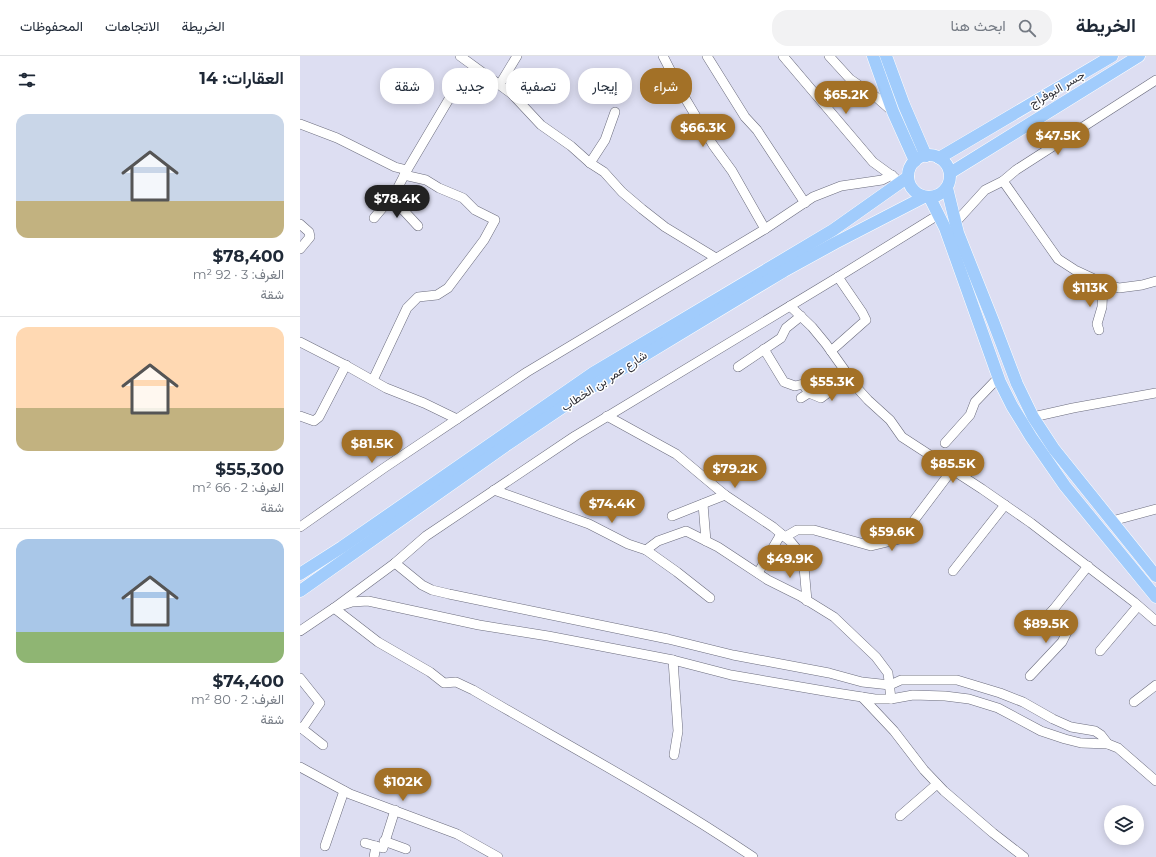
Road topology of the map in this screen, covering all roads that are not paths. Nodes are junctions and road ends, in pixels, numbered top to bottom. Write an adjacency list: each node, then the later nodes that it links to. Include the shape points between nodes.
1 (460, 56): 12 (street)
2 (517, 56): 12 (street)
3 (663, 56): 33 (street, via 713,145 732,171)
4 (707, 56): 27 (street, via 745,117 757,130)
5 (783, 56): 22 (street, via 873,162)
6 (829, 56): 15 (street, via 850,79)
7 (874, 56): 15 (main road)
8 (886, 56): 17 (main road)
9 (1112, 56): 18 (main road, جسر البوفراج)
10 (1139, 56): 21 (main road, جسر البوفراج)
11 (1156, 80): 23 (street)
12 (500, 84): 19 (street, via 541,125)
13 (445, 104): 20 (street)
14 (615, 112): 19 (street, via 606,140)
15 (894, 112): 17 (main road)
16 (300, 124): 20 (street, via 337,138)
17 (920, 158): 18 (main road); 22 (main road)
18 (939, 158): 21 (main road, via 948,166)
19 (590, 163): 35 (street, via 604,172 622,192 665,227)
20 (405, 173): 26 (street); 49 (street, via 426,180 462,198 475,210 495,220 484,240 448,288 437,295 418,297 407,308)
21 (950, 173): 24 (main road)
22 (900, 178): 25 (main road, via 910,183 918,194); 27 (street, via 841,186 813,197); 72 (main road, شارع عمر بن الخطاب, via 833,230 593,374)
23 (1002, 181): 30 (street, via 985,190); 38 (street, via 1058,259)
24 (947, 188): 25 (main road, via 937,196); 30 (main road)
25 (927, 197): 28 (main road); 74 (main road, شارع عمر بن الخطاب, via 784,271 604,380 508,444)
26 (392, 198): 29 (street); 32 (street)
27 (805, 203): 33 (street)
28 (938, 215): 36 (street); 48 (main road)
29 (374, 218)
30 (955, 223): 53 (main road, via 1017,384)
31 (300, 224): 34 (street, via 309,232 310,237)
32 (418, 226)
33 (765, 229): 35 (street)
34 (300, 249)
35 (716, 258): 54 (street, via 528,372)
36 (838, 278): 39 (street); 44 (street, via 866,320)
37 (1156, 281): 38 (street, via 1119,288)
38 (1103, 284): 41 (street, via 1102,307 1097,324)
39 (790, 306): 40 (street); 52 (street)
40 (801, 316): 43 (street, via 786,328 781,338); 44 (street)
41 (1099, 330)
42 (300, 342): 45 (street)
43 (764, 349): 46 (street); 47 (street, via 784,382 794,386 803,384 805,396 820,398)
44 (831, 351): 47 (street)
45 (346, 365): 49 (street); 51 (street, via 319,418 314,421)
46 (738, 367)
47 (849, 377): 56 (street, via 868,400 890,420 902,437)
48 (999, 377): 55 (street, via 975,402 970,415); 75 (main road, via 1012,406 1065,486)
49 (373, 380): 54 (street)
50 (1156, 393): 53 (street)
51 (300, 416)
52 (608, 416): 57 (street); 58 (street, via 676,454)
53 (1033, 417): 63 (main road, via 1054,449)
54 (457, 419): 64 (street)
55 (945, 443)
56 (952, 470): 60 (street); 65 (street, via 900,539 871,546 814,530 797,530)
57 (494, 490): 67 (street, via 589,524 628,544); 68 (street, via 426,536)
58 (725, 495): 59 (street); 65 (street)
59 (703, 504): 62 (street); 66 (street)
60 (1005, 505): 69 (street); 70 (street)
61 (1156, 509): 63 (street)
62 (672, 516)
63 (1112, 521): 73 (main road)
64 (300, 527)
65 (783, 535): 71 (street); 77 (street, via 800,553)
66 (706, 541): 67 (street, via 686,531 658,541); 71 (street)
67 (646, 550): 76 (street)
68 (395, 563): 79 (street); 89 (street, via 432,590 862,682)
69 (1088, 566): 78 (street); 80 (street)
70 (953, 571)
71 (758, 573): 77 (street)
72 (300, 574)
73 (1156, 575)
74 (300, 591)
75 (1156, 597)
76 (710, 598)
77 (807, 601): 89 (street, via 834,617 876,657 888,673)
78 (1138, 606): 82 (street); 84 (street)
79 (334, 608): 83 (street); 85 (street, via 352,602 368,601 479,625); 113 (street, via 378,642 444,683 456,682 473,690 654,794)
80 (1053, 610): 81 (street); 86 (street, via 1067,632 1062,642)
81 (1044, 620)
82 (1156, 620)
83 (300, 631)
84 (1100, 651)
85 (673, 660): 91 (street, via 730,675); 100 (street, via 678,731)
86 (1030, 676)
87 (300, 678): 97 (street, via 320,703)
88 (957, 680): 89 (street, via 901,680); 92 (street); 95 (street, via 1000,693)
89 (890, 685): 93 (street)
90 (1156, 685): 94 (street)
91 (862, 697): 93 (street); 103 (street, via 894,731)
92 (956, 697): 93 (street, via 913,695); 96 (street, via 998,708)
93 (891, 699)
94 (1134, 702)
95 (1036, 710): 96 (street); 98 (street, via 1071,727 1096,731)
96 (1024, 722): 98 (street, via 1065,739 1081,743)
97 (301, 728): 99 (street)
98 (1108, 744): 102 (street, via 1118,748)
99 (323, 745)
100 (674, 755)
101 (300, 767): 104 (street)
102 (1156, 781)
103 (937, 784): 106 (street); 114 (street)
104 (344, 791): 105 (street); 109 (street)
105 (395, 810): 108 (street); 112 (street, via 457,834)
106 (900, 816)
107 (365, 843): 108 (street)
108 (380, 844): 110 (street); 111 (street)
109 (325, 846)
110 (406, 849)
111 (374, 857)
112 (498, 857)
113 (753, 857)
114 (1024, 857)

